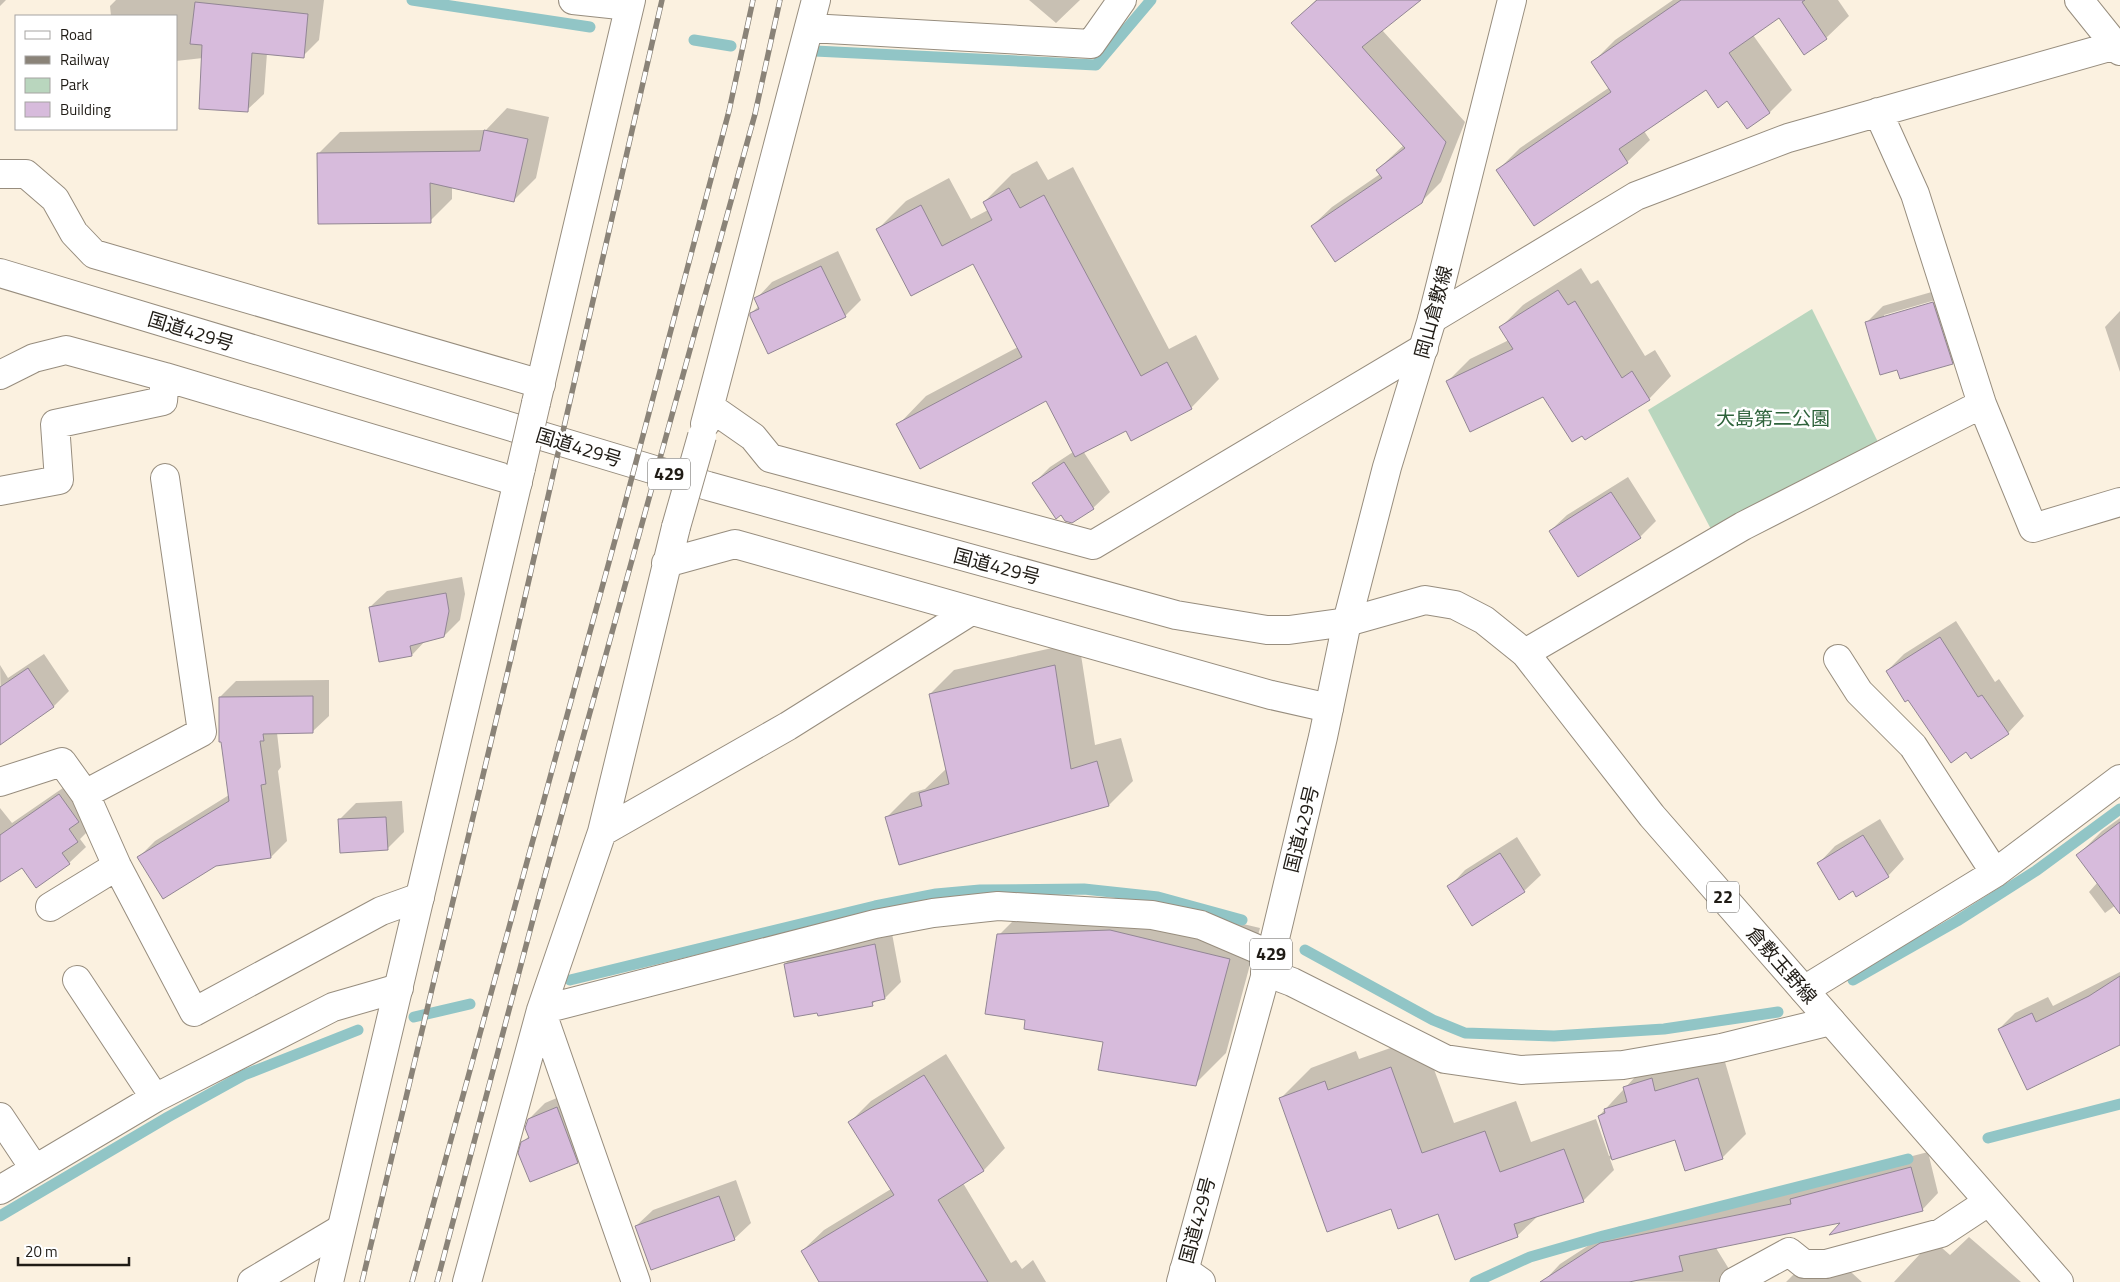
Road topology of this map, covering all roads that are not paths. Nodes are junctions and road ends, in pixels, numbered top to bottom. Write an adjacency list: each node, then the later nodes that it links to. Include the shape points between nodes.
1 (573, 0): 6 (main road)
2 (816, 0): 7 (main road)
3 (1122, 0): 7 (main road, via 1091,44)
4 (1512, 0): 12 (main road, 岡山倉敷線)
5 (2079, 0): 8 (main road)
6 (630, 3): 16 (main road)
7 (810, 28): 18 (main road)
8 (2118, 47): 9 (main road)
9 (1878, 112): 12 (main road, via 1788,138 1636,196); 17 (main road, via 1915,194)
10 (0, 174): 16 (main road, via 26,174 34,180 55,199 74,233 94,254)
11 (0, 274): 25 (main road, 国道429号 / 429, via 708,486 1176,615 1267,630)
12 (1432, 319): 13 (main road, 岡山倉敷線)
13 (1424, 348): 18 (main road, via 1093,545 770,458 754,438); 25 (main road, 岡山倉敷線, via 1387,467)
14 (0, 376): 15 (main road, via 34,358 66,350)
15 (165, 377): 19 (main road); 21 (main road, via 163,401 55,424 59,480)
16 (539, 393): 19 (main road, bridge)
17 (1982, 404): 22 (main road, via 2033,528); 26 (main road, via 1743,526)
18 (710, 408): 23 (main road, bridge)
19 (520, 475): 35 (main road)
20 (165, 478): 31 (main road, via 202,732)
21 (0, 491)
22 (2120, 502)
23 (666, 563): 24 (main road, via 735,544); 32 (main road)
24 (971, 610): 28 (main road, via 1271,695); 32 (main road, via 788,726)
25 (1347, 622): 26 (main road, 倉敷玉野線 / 22, via 1425,600 1455,605 1484,620); 28 (main road, 国道429号 / 429)
26 (1525, 653): 40 (main road, 倉敷玉野線 / 22, via 1652,816)
27 (1838, 659): 34 (main road, via 1859,692 1913,746)
28 (1329, 708): 37 (main road, 国道429号 / 429)
29 (2120, 779): 34 (main road)
30 (0, 782): 31 (main road, via 62,762)
31 (85, 794): 33 (main road)
32 (602, 832): 41 (main road)
33 (117, 866): 35 (main road, via 194,1012 382,912); 36 (main road)
34 (1995, 873): 40 (main road)
35 (420, 897): 39 (main road)
36 (50, 907)
37 (1268, 964): 41 (main road, via 1201,925 1152,915 998,906 874,924); 42 (main road, via 1292,982 1444,1059 1521,1070 1623,1065 1720,1048); 49 (main road, 国道429号 / 429)
38 (77, 980): 43 (main road)
39 (399, 988): 43 (main road, via 333,1007); 48 (main road)
40 (1804, 990): 42 (main road, 倉敷玉野線 / 22)
41 (541, 1010): 53 (main road); 54 (main road)
42 (1831, 1021): 47 (main road, 倉敷玉野線 / 22)
43 (155, 1098): 45 (main road)
44 (0, 1117): 45 (main road)
45 (34, 1168): 46 (main road)
46 (0, 1190)
47 (1988, 1202): 50 (main road, 倉敷玉野線 / 22); 55 (main road, via 1941,1233 1826,1264 1804,1264 1789,1252)
48 (341, 1229): 51 (main road); 52 (main road)
49 (1188, 1278)
50 (2049, 1278)
51 (252, 1282)
52 (329, 1282)
53 (467, 1282)
54 (636, 1282)
55 (1734, 1282)

